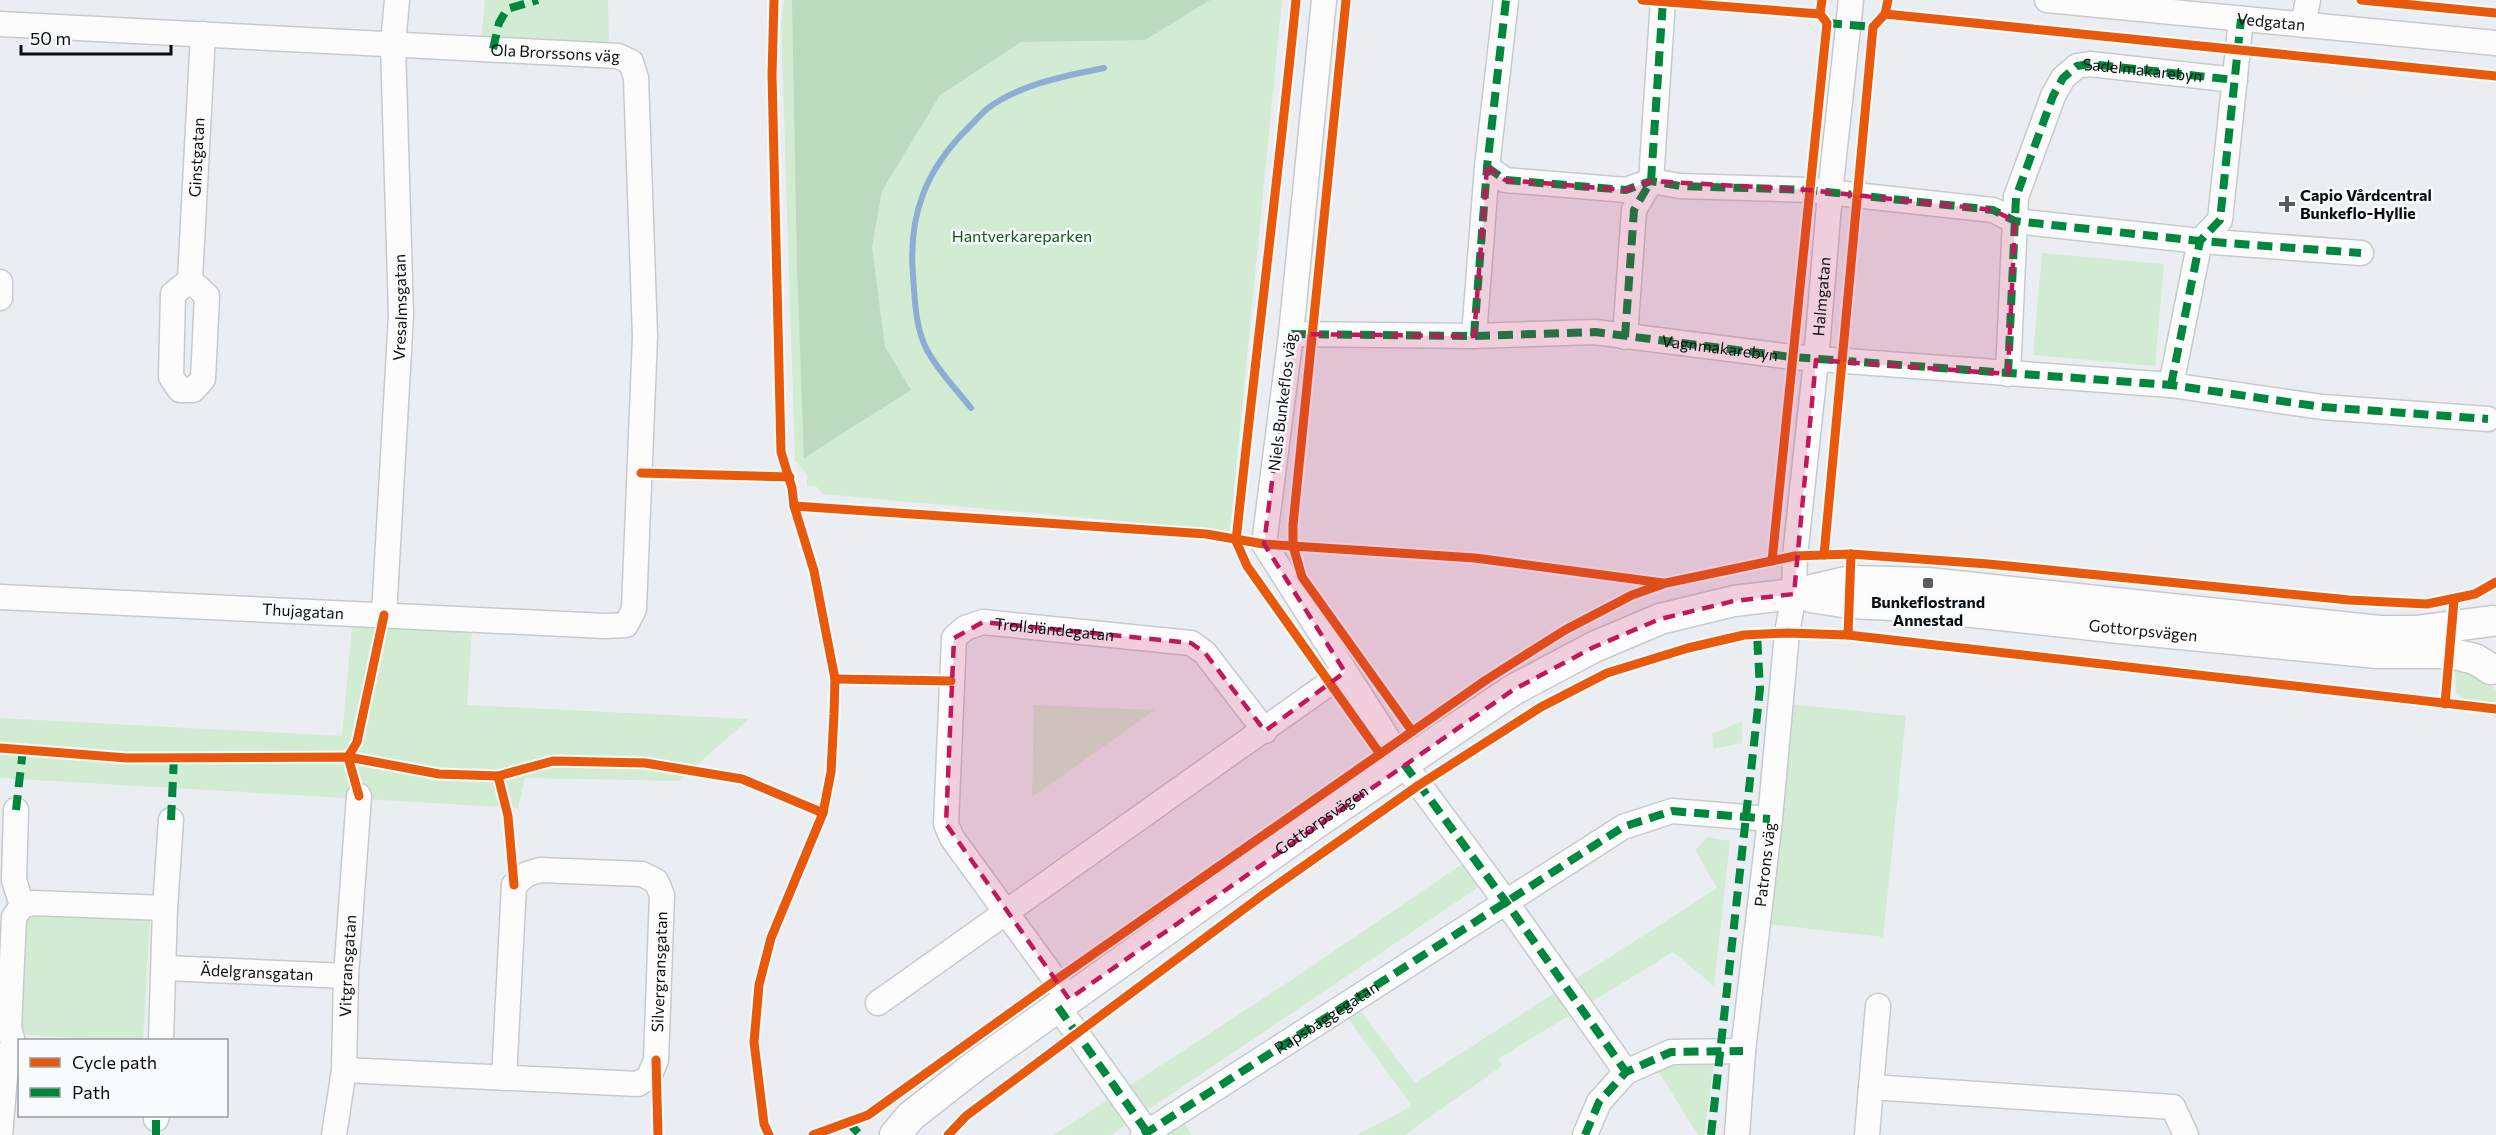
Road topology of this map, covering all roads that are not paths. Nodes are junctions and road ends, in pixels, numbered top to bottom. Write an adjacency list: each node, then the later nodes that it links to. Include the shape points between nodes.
1 (397, 0): 12 (street, Vresalmsgatan)
2 (1324, 0): 24 (street, Niels Bunkeflos väg)
3 (1506, 0): 15 (street)
4 (1663, 0): 16 (street)
5 (1851, 0): 17 (street, Halmgatan)
6 (2047, 0): 8 (street, Vedgatan)
7 (2308, 0): 10 (street)
8 (2241, 19): 10 (street, Vedgatan); 14 (street)
9 (0, 24): 11 (street, Ola Brorssons väg)
10 (2303, 25): 13 (street, Vedgatan)
11 (203, 34): 12 (street, Ola Brorssons väg); 21 (street, Ginstgatan)
12 (393, 44): 33 (street, Vresalmsgatan, via 401,315); 35 (street, Ola Brorssons väg, via 618,56 631,62 636,78 645,336 640,485 634,609 626,625)
13 (2496, 44)
14 (2235, 80): 18 (street, Sadelmakarebyn, via 2090,64 2077,66 2063,78 2053,96 2016,197); 19 (street, via 2220,220)
15 (1487, 167): 16 (street, via 1505,180 1626,190); 25 (street)
16 (1651, 181): 17 (street, via 1680,186); 26 (street, via 1634,210)
17 (1830, 193): 18 (street, via 1994,210); 27 (street, Halmgatan)
18 (2015, 221): 19 (street); 28 (street, Sadelmakarebyn)
19 (2200, 241): 20 (street); 29 (street)
20 (2361, 253)
21 (190, 280)
22 (0, 282): 23 (street)
23 (0, 298)
24 (1291, 334): 25 (street, Vagnmakarebyn); 36 (street, Niels Bunkeflos väg, via 1264,544)
25 (1474, 336): 26 (street, Vagnmakarebyn, via 1595,332)
26 (1625, 337): 27 (street, Vagnmakarebyn)
27 (1816, 360): 28 (street); 31 (street, Halmgatan)
28 (2008, 374): 29 (street)
29 (2171, 385): 30 (street, via 2322,408)
30 (2488, 419)
31 (1794, 594): 34 (street, Gottorpsvägen, via 1850,581 1929,583 2379,631 2416,631); 37 (street, Gottorpsvägen, via 1850,603 1916,606 2377,653 2450,653 2475,659); 39 (street, Gottorpsvägen, via 1734,600 1660,619 1594,647 1513,690); 42 (street, Patrons väg)
32 (0, 597): 33 (street, Thujagatan)
33 (384, 615): 35 (street, Thujagatan)
34 (2494, 619): 37 (street, Gottorpsvägen, via 2483,639)
35 (605, 626)
36 (1345, 672): 38 (street); 39 (street, Niels Bunkeflos väg)
37 (2493, 672)
38 (1265, 730): 47 (street); 47 (street, Trollsländegatan, via 1205,653 1191,643 982,622 965,628 954,638 946,824)
39 (1404, 764): 44 (street); 52 (street, Gottorpsvägen)
40 (359, 796): 50 (street, Vitgransgatan)
41 (16, 810): 45 (street, via 14,880)
42 (1770, 819): 44 (street, Rapsbaggegatan, via 1672,811 1623,827); 56 (street, Patrons väg)
43 (171, 820): 46 (street)
44 (1506, 902): 58 (street); 61 (street, Rapsbaggegatan)
45 (22, 906): 46 (street, via 33,903); 48 (street, via 14,917)
46 (165, 908): 49 (street)
47 (1006, 912): 51 (street); 52 (street, Trollsländegatan)
48 (6, 952): 55 (street, via 9,1028)
49 (165, 968): 50 (street, Ädelgransgatan); 54 (street)
50 (346, 976): 57 (street, Vitgransgatan)
51 (878, 1003)
52 (1063, 1003): 61 (street, Rapsbaggegatan); 64 (street, Gottorpsvägen, via 950,1084 911,1116)
53 (1878, 1006): 60 (street)
54 (161, 1039)
55 (17, 1046): 62 (street, via 7,1054)
56 (1743, 1051): 58 (street, via 1671,1052); 66 (street, Patrons väg)
57 (344, 1070): 59 (street, Silvergransgatan); 63 (street, Vitgransgatan)
58 (1626, 1072): 65 (street, via 1599,1102)
59 (504, 1078): 59 (street, Silvergransgatan, via 638,1084 649,1077 656,1060 662,895 656,881 642,874 540,870 527,874 514,885)
60 (1871, 1087): 67 (street); 68 (street, via 2173,1107)
61 (1145, 1134)
62 (0, 1135)
63 (334, 1135)
64 (895, 1135)
65 (1585, 1135)
66 (1737, 1135)
67 (1867, 1135)
68 (2186, 1135)

